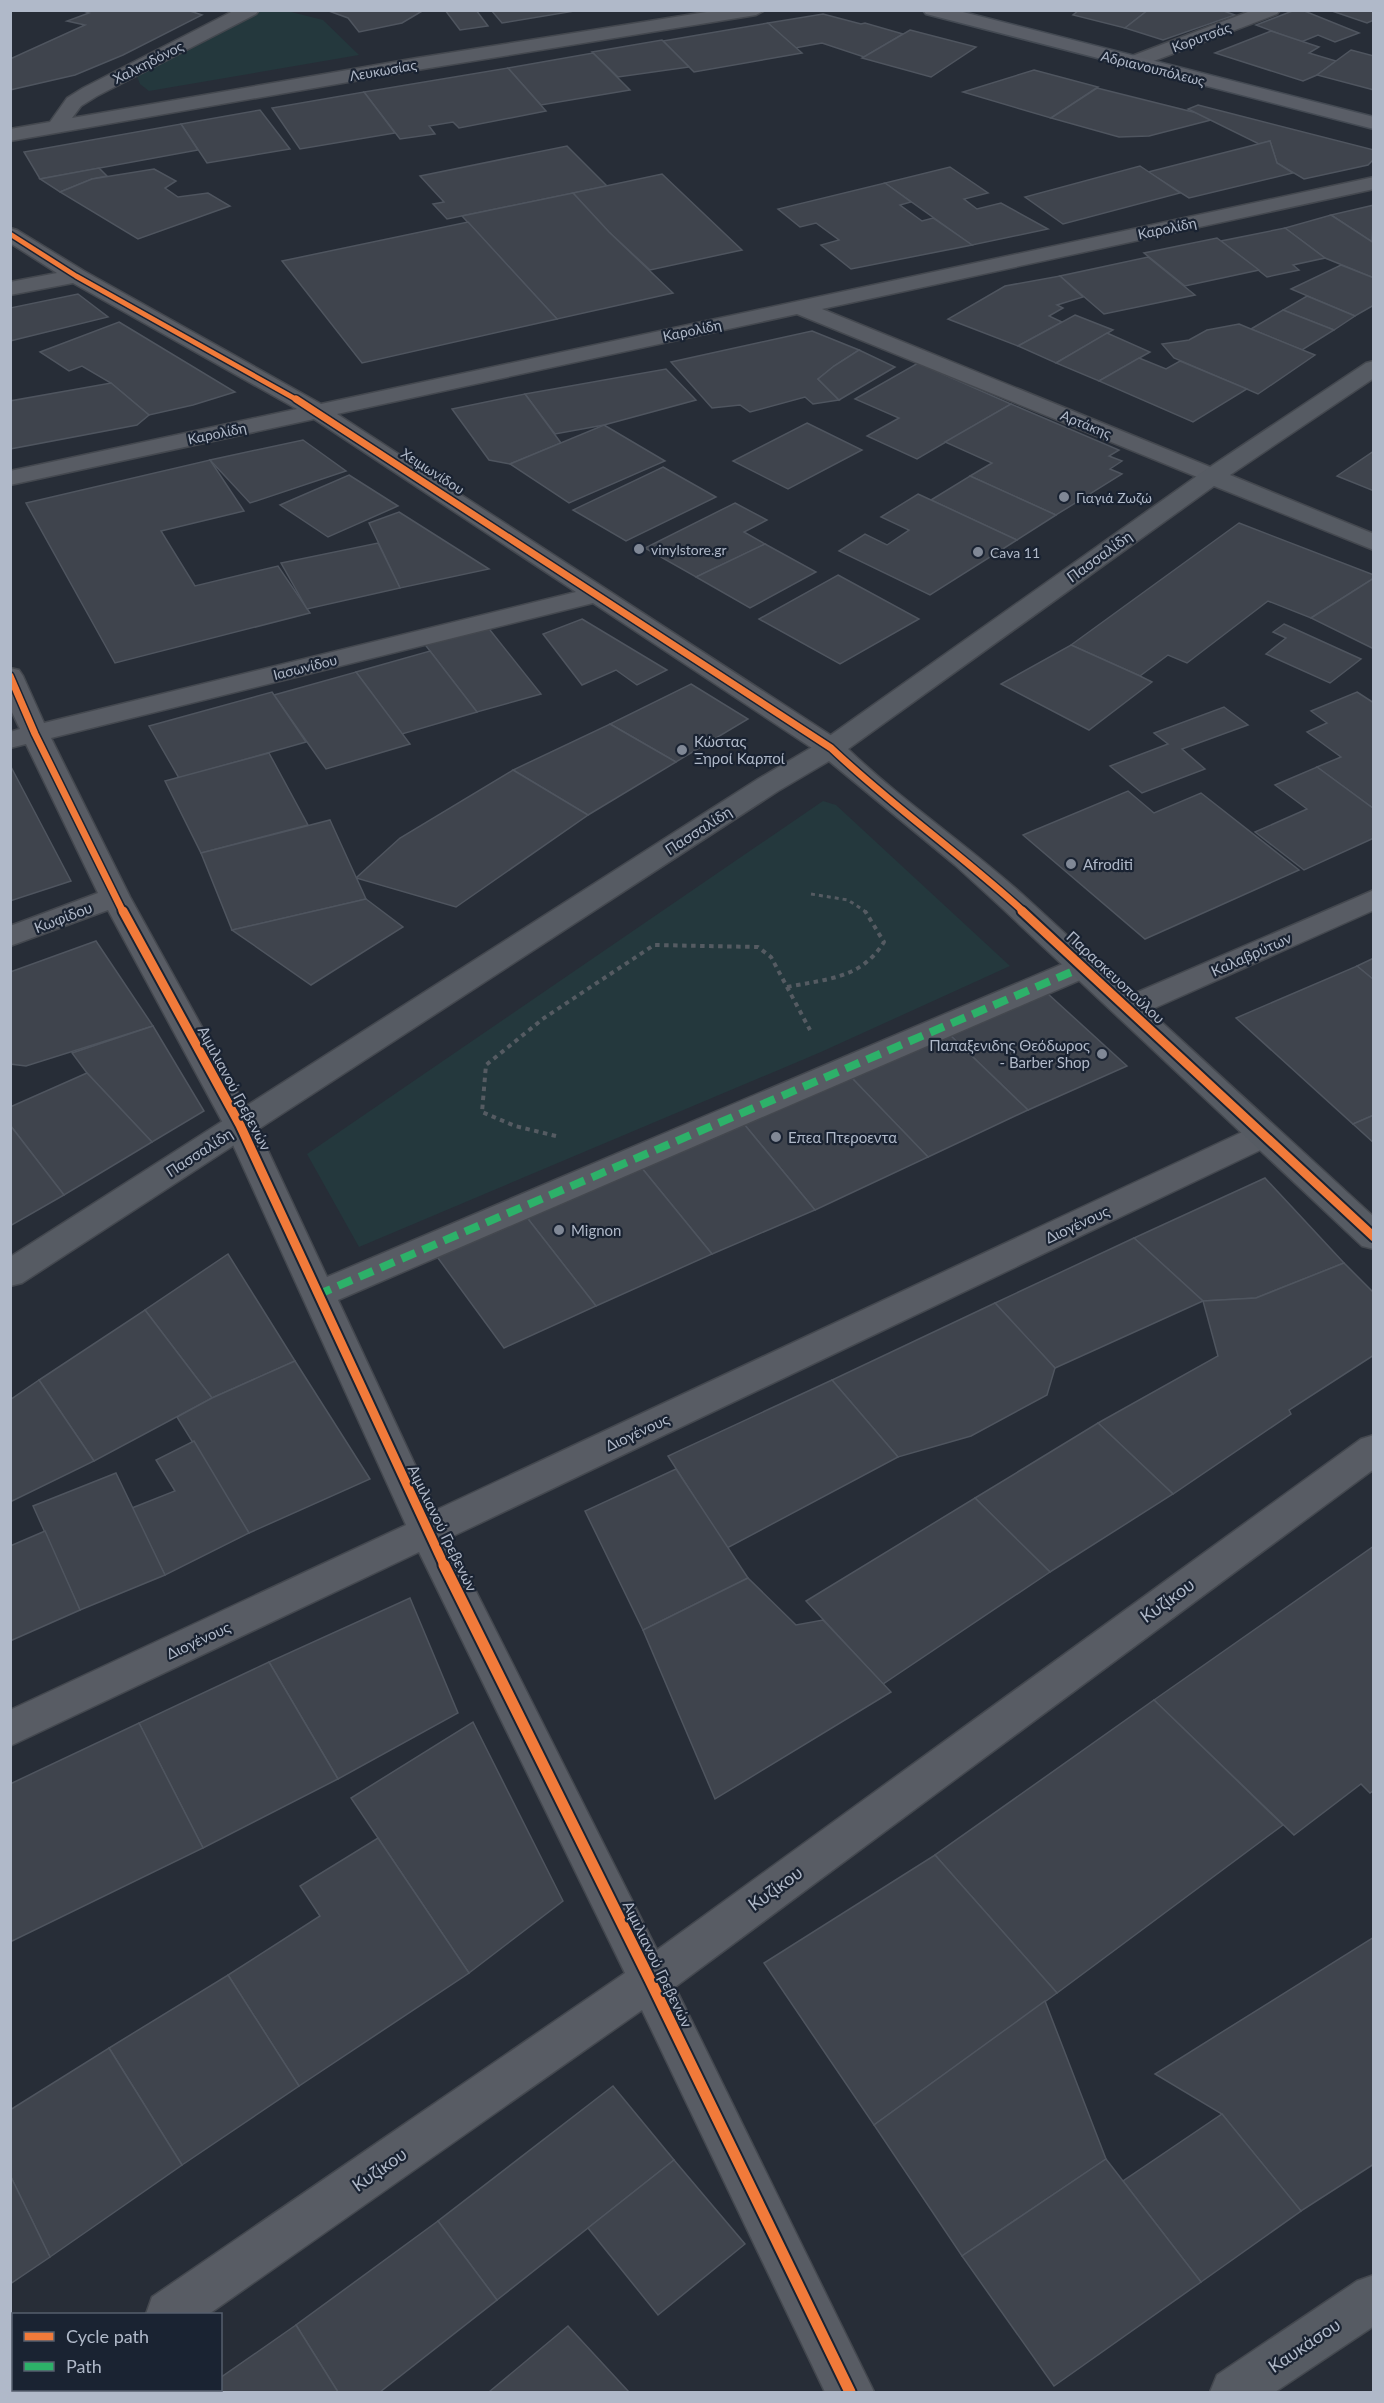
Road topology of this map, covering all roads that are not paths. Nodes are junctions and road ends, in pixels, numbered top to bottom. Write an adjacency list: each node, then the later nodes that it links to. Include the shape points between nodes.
1 (756, 10): 7 (street, Λευκωσίας)
2 (932, 10): 5 (main road, Αδριανουπόλεως)
3 (1271, 10): 5 (street, Κορυτσάς)
4 (238, 12): 7 (street, Χαλκηδόνος, via 74,102)
5 (1131, 63): 6 (main road, Αδριανουπόλεως)
6 (1374, 123)
7 (56, 127): 8 (street, Λευκωσίας)
8 (10, 135)
9 (1374, 183): 13 (street, Καρολίδη)
10 (10, 234): 11 (street, Χειμωνίδου)
11 (76, 276): 12 (street); 15 (street, Χειμωνίδου)
12 (10, 289)
13 (798, 308): 15 (street, Καρολίδη); 16 (street, Αρτάκης)
14 (1374, 368): 16 (main road, Πασσαλίδη)
15 (317, 411): 17 (street, Καρολίδη); 19 (street, Χειμωνίδου)
16 (1212, 476): 18 (main road, Αρτάκης); 22 (main road, Πασσαλίδη)
17 (10, 478)
18 (1374, 543)
19 (598, 594): 21 (street, Ιασωνίδου); 22 (street, Χειμωνίδου)
20 (10, 676): 21 (street, Αιμιλιανού Γρεβενών)
21 (23, 737): 23 (street, Αιμιλιανού Γρεβενών)
22 (831, 748): 26 (main road, Παρασκευοπούλου, via 965,859); 28 (main road, Πασσαλίδη)
23 (115, 897): 25 (street, Κωφίδου); 28 (street, Αιμιλιανού Γρεβενών)
24 (1374, 899): 27 (street, Καλαβρύτων)
25 (10, 937)
26 (1083, 967): 27 (main road, Παρασκευοπούλου); 32 (street)
27 (1128, 1008): 29 (main road, Παρασκευοπούλου)
28 (240, 1125): 31 (main road, Πασσαλίδη); 32 (street, Αιμιλιανού Γρεβενών)
29 (1264, 1135): 30 (main road, Παρασκευοπούλου); 34 (street, Διογένους)
30 (1374, 1237)
31 (10, 1274)
32 (317, 1295): 34 (street, Αιμιλιανού Γρεβενών)
33 (1374, 1449): 36 (street, Κυζίκου)
34 (427, 1531): 35 (street, Διογένους); 36 (street, Αιμιλιανού Γρεβενών)
35 (10, 1729)
36 (650, 1980): 38 (street, Κυζίκου); 39 (street, Αιμιλιανού Γρεβενών)
37 (1374, 2298): 40 (main road, Καυκάσου)
38 (170, 2313)
39 (850, 2392)
40 (1234, 2392)

